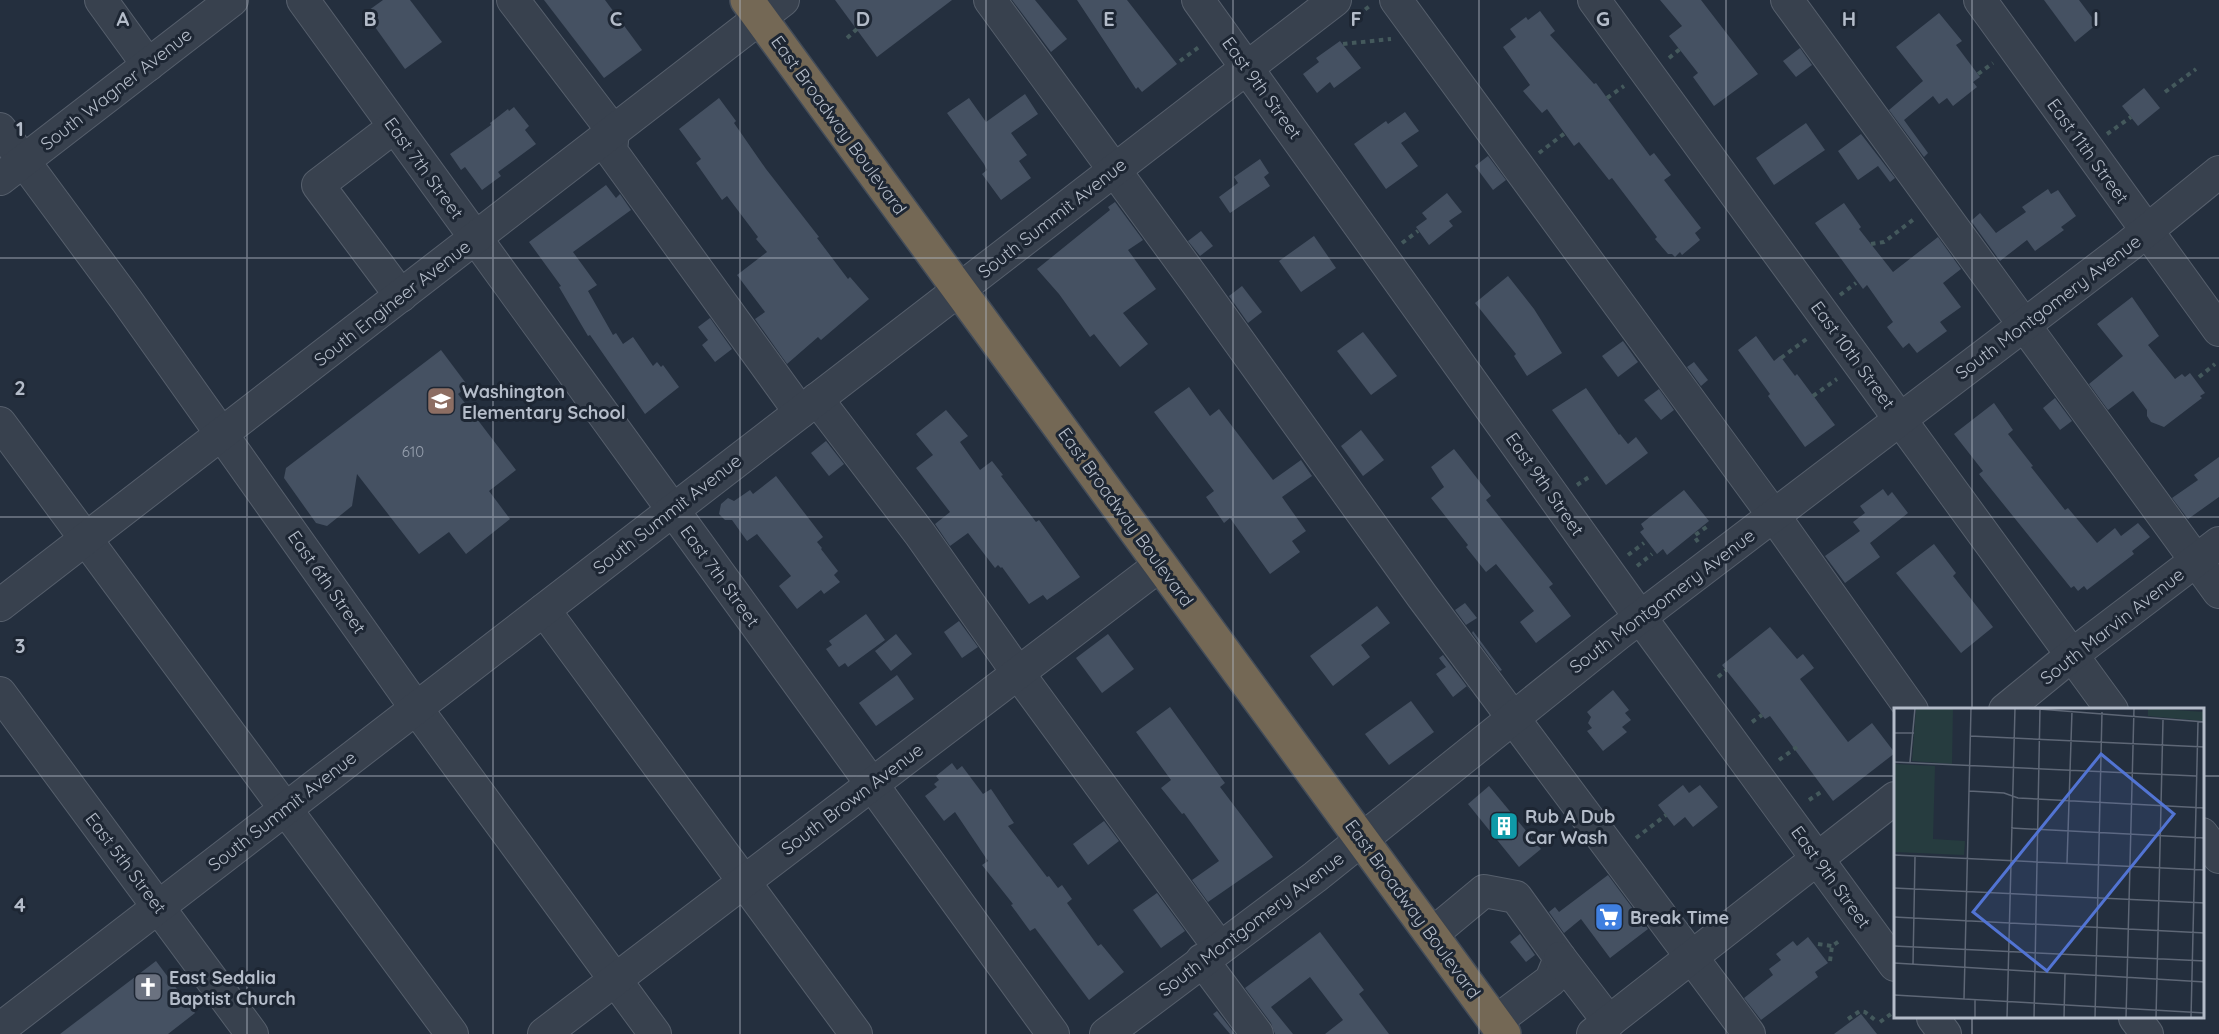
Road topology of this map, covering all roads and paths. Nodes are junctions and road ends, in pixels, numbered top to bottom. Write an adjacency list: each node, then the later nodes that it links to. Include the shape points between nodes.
1 (101, 0): 20 (street)
2 (232, 0): 20 (street, South Wagner Avenue)
3 (303, 0): 28 (street, East 7th Street)
4 (513, 0): 30 (street)
5 (990, 0): 32 (street)
6 (1198, 0): 21 (street, East 9th Street)
7 (1335, 0): 21 (street, South Summit Avenue)
8 (1396, 0): 54 (street)
9 (1594, 0): 50 (street, East 10th Street)
10 (1787, 0): 41 (street)
11 (1980, 0): 36 (street, East 11th Street)
12 (764, 6): 30 (street, South Engineer Avenue); 39 (highway, East Broadway Boulevard)
13 (857, 29): 14 (path)
14 (847, 38)
15 (1391, 39): 16 (path)
16 (1343, 44)
17 (1202, 45): 19 (path)
18 (1996, 60): 23 (path)
19 (1180, 61)
20 (148, 65): 33 (street, South Wagner Avenue)
21 (1248, 67): 32 (street, South Summit Avenue); 67 (street, East 9th Street)
22 (2196, 69): 25 (path)
23 (1978, 74)
24 (1624, 86): 26 (path)
25 (2165, 92)
26 (1608, 98)
27 (2131, 117): 31 (path)
28 (394, 127): 37 (street, East 7th Street); 40 (street, via 318,185)
29 (0, 129): 33 (street, East 6th Street)
30 (613, 131): 37 (street, South Engineer Avenue); 49 (street, via 611,151)
31 (2102, 137)
32 (1115, 169): 39 (street, South Summit Avenue); 78 (street)
33 (12, 170): 52 (street, East 6th Street)
34 (2219, 172): 36 (street, South Montgomery Avenue)
35 (1917, 217): 38 (path, via 1884,242)
36 (2147, 231): 41 (street, South Montgomery Avenue); 42 (street, East 11th Street)
37 (476, 238): 40 (street, South Engineer Avenue); 53 (street, East 7th Street)
38 (1871, 244)
39 (959, 290): 49 (street, South Summit Avenue); 62 (highway, East Broadway Boulevard)
40 (401, 296): 52 (street, South Engineer Avenue)
41 (2024, 326): 50 (street, South Montgomery Avenue); 59 (street)
42 (2219, 330)
43 (1808, 337): 44 (path)
44 (1781, 358)
45 (2215, 364): 46 (path)
46 (2199, 377)
47 (1838, 378): 48 (path)
48 (1814, 396)
49 (808, 406): 53 (street, South Summit Avenue); 70 (street, via 920,534)
50 (1899, 420): 54 (street, South Montgomery Avenue); 68 (street, East 10th Street)
51 (0, 423): 56 (street)
52 (221, 434): 56 (street, South Engineer Avenue); 73 (street, East 6th Street)
53 (672, 510): 66 (street, South Summit Avenue); 82 (street, East 7th Street)
54 (1774, 516): 67 (street, South Montgomery Avenue); 74 (street)
55 (1708, 526): 58 (path, via 1694,536)
56 (86, 539): 65 (street, South Engineer Avenue); 86 (street)
57 (1644, 543): 61 (path)
58 (1700, 545)
59 (2208, 552): 64 (street); 68 (street, South Marvin Avenue)
60 (1652, 554): 63 (path)
61 (1628, 555)
62 (1161, 564): 70 (street, South Brown Avenue); 89 (highway, East Broadway Boulevard)
63 (1637, 566)
64 (2219, 592)
65 (0, 605)
66 (543, 610): 73 (street, South Summit Avenue); 93 (street)
67 (1640, 617): 78 (street, South Montgomery Avenue); 92 (street, East 9th Street)
68 (2072, 655): 75 (street, South Marvin Avenue); 76 (street, East 10th Street)
69 (1726, 670): 71 (path)
70 (1018, 673): 82 (street, South Brown Avenue); 99 (street)
71 (1718, 677)
72 (0, 693): 94 (street, East 5th Street)
73 (416, 708): 86 (street, South Summit Avenue); 104 (street, East 6th Street)
74 (1911, 708)
75 (2007, 708)
76 (2111, 708)
77 (1762, 715): 79 (path)
78 (1512, 717): 89 (street, South Montgomery Avenue); 100 (street)
79 (1752, 722)
80 (1797, 747): 81 (path)
81 (1779, 759)
82 (872, 784): 93 (street, South Brown Avenue); 117 (street, East 7th Street)
83 (1824, 790): 85 (path)
84 (1894, 799): 92 (street)
85 (1809, 800)
86 (285, 809): 94 (street, South Summit Avenue); 113 (street)
87 (1666, 815): 90 (path)
88 (2204, 837): 91 (street)
89 (1362, 840): 95 (highway, East Broadway Boulevard); 99 (street, South Montgomery Avenue)
90 (1632, 841)
91 (2219, 856)
92 (1818, 859): 100 (street); 103 (street, East 9th Street)
93 (744, 882): 104 (street, South Brown Avenue); 116 (street)
94 (158, 907): 111 (street, South Summit Avenue); 112 (street, East 5th Street)
95 (1431, 934): 101 (street, via 1484,891 1516,897); 109 (highway, East Broadway Boulevard)
96 (1841, 940): 98 (path)
97 (1818, 944): 98 (path)
98 (1832, 946): 102 (path)
99 (1211, 954): 118 (street, South Montgomery Avenue); 119 (street)
100 (1693, 957): 110 (street); 120 (street)
101 (1560, 958): 109 (street, via 1551,980); 110 (street)
102 (1830, 961)
103 (1894, 964)
104 (615, 980): 114 (street, South Brown Avenue); 115 (street, East 6th Street)
105 (1894, 1012): 106 (path, via 1878,1021 1860,1011)
106 (1848, 1018)
107 (1934, 1019): 121 (street)
108 (2136, 1019): 122 (street)
109 (1499, 1028)
110 (1601, 1028)
111 (0, 1029)
112 (252, 1034)
113 (452, 1034)
114 (544, 1034)
115 (655, 1034)
116 (856, 1034)
117 (1053, 1034)
118 (1106, 1034)
119 (1257, 1034)
120 (1749, 1034)
121 (1945, 1034)
122 (2147, 1034)

